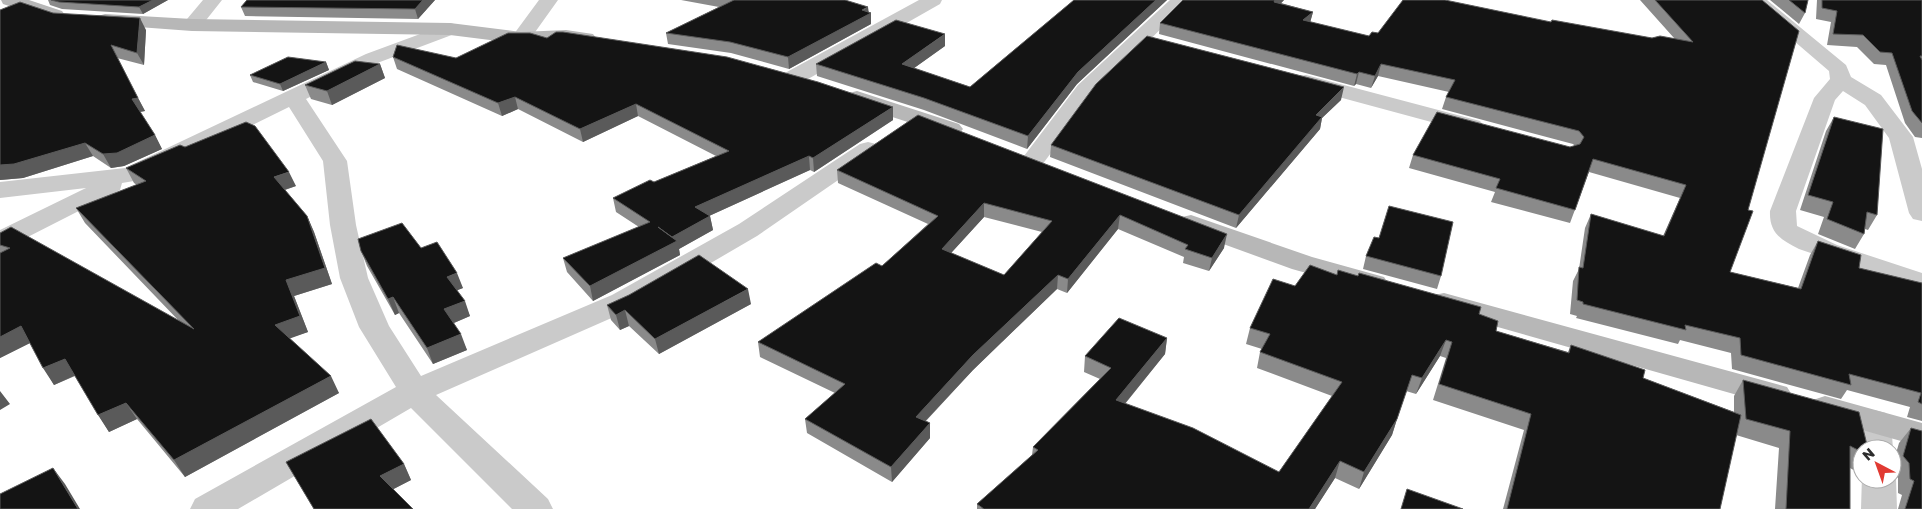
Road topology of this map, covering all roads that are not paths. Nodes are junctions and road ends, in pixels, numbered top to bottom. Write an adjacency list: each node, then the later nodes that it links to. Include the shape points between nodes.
1 (10, 0): 7 (street, via 60,17)
2 (212, 0): 7 (street)
3 (549, 0): 9 (street)
4 (933, 0): 11 (street)
5 (1181, 0): 19 (street, via 1152,40 1086,90)
6 (1755, 0): 13 (street, via 1839,69)
7 (192, 25): 8 (street)
8 (450, 29): 9 (street); 14 (street, via 373,58)
9 (521, 38): 10 (street, via 566,36)
10 (605, 41)
11 (784, 76): 15 (street)
12 (1287, 76): 16 (street)
13 (1841, 80): 23 (street, via 1873,100 1901,136); 25 (street, via 1825,98 1783,211 1782,222 1795,237 1814,246)
14 (294, 97): 20 (street); 28 (street, via 335,161 354,278 374,327)
15 (916, 117): 17 (street); 28 (street, via 748,230 622,302)
16 (1488, 130)
17 (975, 138)
18 (1008, 150): 19 (street)
19 (1042, 163)
20 (131, 175): 21 (street); 24 (street)
21 (0, 190)
22 (1167, 213): 26 (street, via 1238,242)
23 (1922, 213)
24 (0, 240)
25 (1922, 282)
26 (1394, 288)
27 (1421, 296): 30 (street)
28 (415, 391): 32 (street); 33 (street)
29 (1922, 435): 30 (street)
30 (1875, 436)
31 (1878, 489): 34 (street)
32 (208, 509)
33 (536, 509)
34 (1879, 509)

